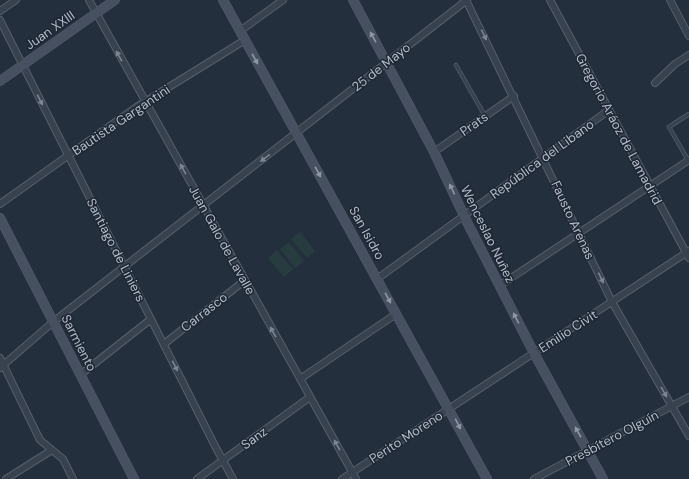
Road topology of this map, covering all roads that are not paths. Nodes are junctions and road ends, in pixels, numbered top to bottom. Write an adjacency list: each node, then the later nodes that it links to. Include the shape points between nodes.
1 (16, 0): 10 (street)
2 (89, 0): 11 (street, Juan Galo de Lavalle)
3 (115, 0): 11 (street, Juan XXIII)
4 (222, 0): 13 (street, San Isidro)
5 (283, 0): 13 (street)
6 (353, 0): 17 (street, Wenceslao Nuñez, one-way to 6)
7 (467, 0): 17 (street, 25 de Mayo); 22 (street, Fausto Arenas, one-way to 22)
8 (550, 0): 24 (street, Gregorio Aráoz de Lamadrid)
9 (670, 0): 14 (street)
10 (0, 11)
11 (96, 14): 19 (street, Juan XXIII); 23 (street, Juan Galo de Lavalle, one-way to 11)
12 (0, 20): 19 (street, Santiago de Liniers)
13 (240, 31): 15 (street, San Isidro)
14 (689, 36)
15 (245, 40): 23 (street, Bautista Gargantini); 27 (street, San Isidro, one-way to 27)
16 (689, 55): 21 (street)
17 (387, 62): 27 (street, 25 de Mayo); 28 (street, Wenceslao Nuñez)
18 (456, 65): 26 (lane)
19 (22, 66): 20 (street, Juan XXIII); 29 (street, Santiago de Liniers, one-way to 29)
20 (0, 81)
21 (655, 83)
22 (514, 96): 26 (street, Prats); 30 (street, Fausto Arenas)
23 (144, 102): 29 (street, Bautista Gargantini); 34 (street, Juan Galo de Lavalle, one-way to 23)
24 (609, 110): 30 (street, República del Libano); 32 (street, Gregorio Aráoz de Lamadrid)
25 (689, 114): 31 (lane, via 669,127)
26 (485, 116): 28 (street, Prats)
27 (296, 134): 34 (street, 25 de Mayo, one-way to 34); 40 (street, San Isidro, one-way to 40)
28 (434, 152): 35 (street, Wenceslao Nuñez, one-way to 28)
29 (68, 156): 33 (street, Bautista Gargantini); 39 (street, Santiago de Liniers)
30 (544, 157): 35 (street, República del Libano); 37 (street, Fausto Arenas)
31 (689, 160): 32 (street)
32 (650, 186): 37 (street); 38 (street, Gregorio Aráoz de Lamadrid)
33 (0, 204)
34 (203, 205): 39 (street, 25 de Mayo); 41 (street, Juan Galo de Lavalle)
35 (464, 215): 40 (street, República del Libano); 42 (street, Wenceslao Nuñez)
36 (0, 218): 46 (street, Sarmiento)
37 (578, 232): 42 (street); 43 (street, Fausto Arenas, one-way to 43)
38 (688, 254): 43 (street, Emilio Civit)
39 (124, 267): 45 (street, Santiago de Liniers); 46 (street, 25 de Mayo)
40 (378, 279): 44 (street, San Isidro, one-way to 44)
41 (244, 280): 47 (street, Carrasco); 52 (street, Juan Galo de Lavalle, one-way to 41)
42 (499, 286): 48 (street, Wenceslao Nuñez, one-way to 42)
43 (612, 302): 48 (street, Emilio Civit); 55 (street, Fausto Arenas, one-way to 55)
44 (396, 314): 52 (street); 56 (street, San Isidro)
45 (151, 319): 47 (street, Santiago de Liniers); 51 (street)
46 (53, 322): 50 (street, 25 de Mayo); 51 (street, Sarmiento)
47 (164, 344): 60 (street, Santiago de Liniers, one-way to 60)
48 (534, 353): 56 (street, Emilio Civit); 59 (street, Wenceslao Nuñez, one-way to 48)
49 (0, 358): 50 (street)
50 (2, 366): 58 (street, via 40,440)
51 (80, 375): 64 (street, Sarmiento)
52 (300, 379): 53 (street, Juan Galo de Lavalle)
53 (310, 397): 60 (street, Sanz); 61 (street, Juan Galo de Lavalle, one-way to 53)
54 (689, 397): 55 (street, Presbítero Olguín)
55 (672, 406): 57 (street, Fausto Arenas); 59 (street, Presbítero Olguín)
56 (450, 408): 61 (street, Perito Moreno); 69 (street, San Isidro, one-way to 69)
57 (689, 436)
58 (52, 450): 62 (street); 63 (street, via 63,459)
59 (588, 450): 70 (street, Presbítero Olguín); 71 (street, Wenceslao Nuñez)
60 (223, 461): 65 (street, Sanz); 66 (street, Santiago de Liniers)
61 (353, 472): 67 (street, Perito Moreno); 68 (street, Juan Galo de Lavalle)
62 (6, 479)
63 (73, 479)
64 (134, 479)
65 (197, 479)
66 (233, 479)
67 (342, 479)
68 (356, 479)
69 (487, 479)
70 (534, 479)
71 (603, 479)

